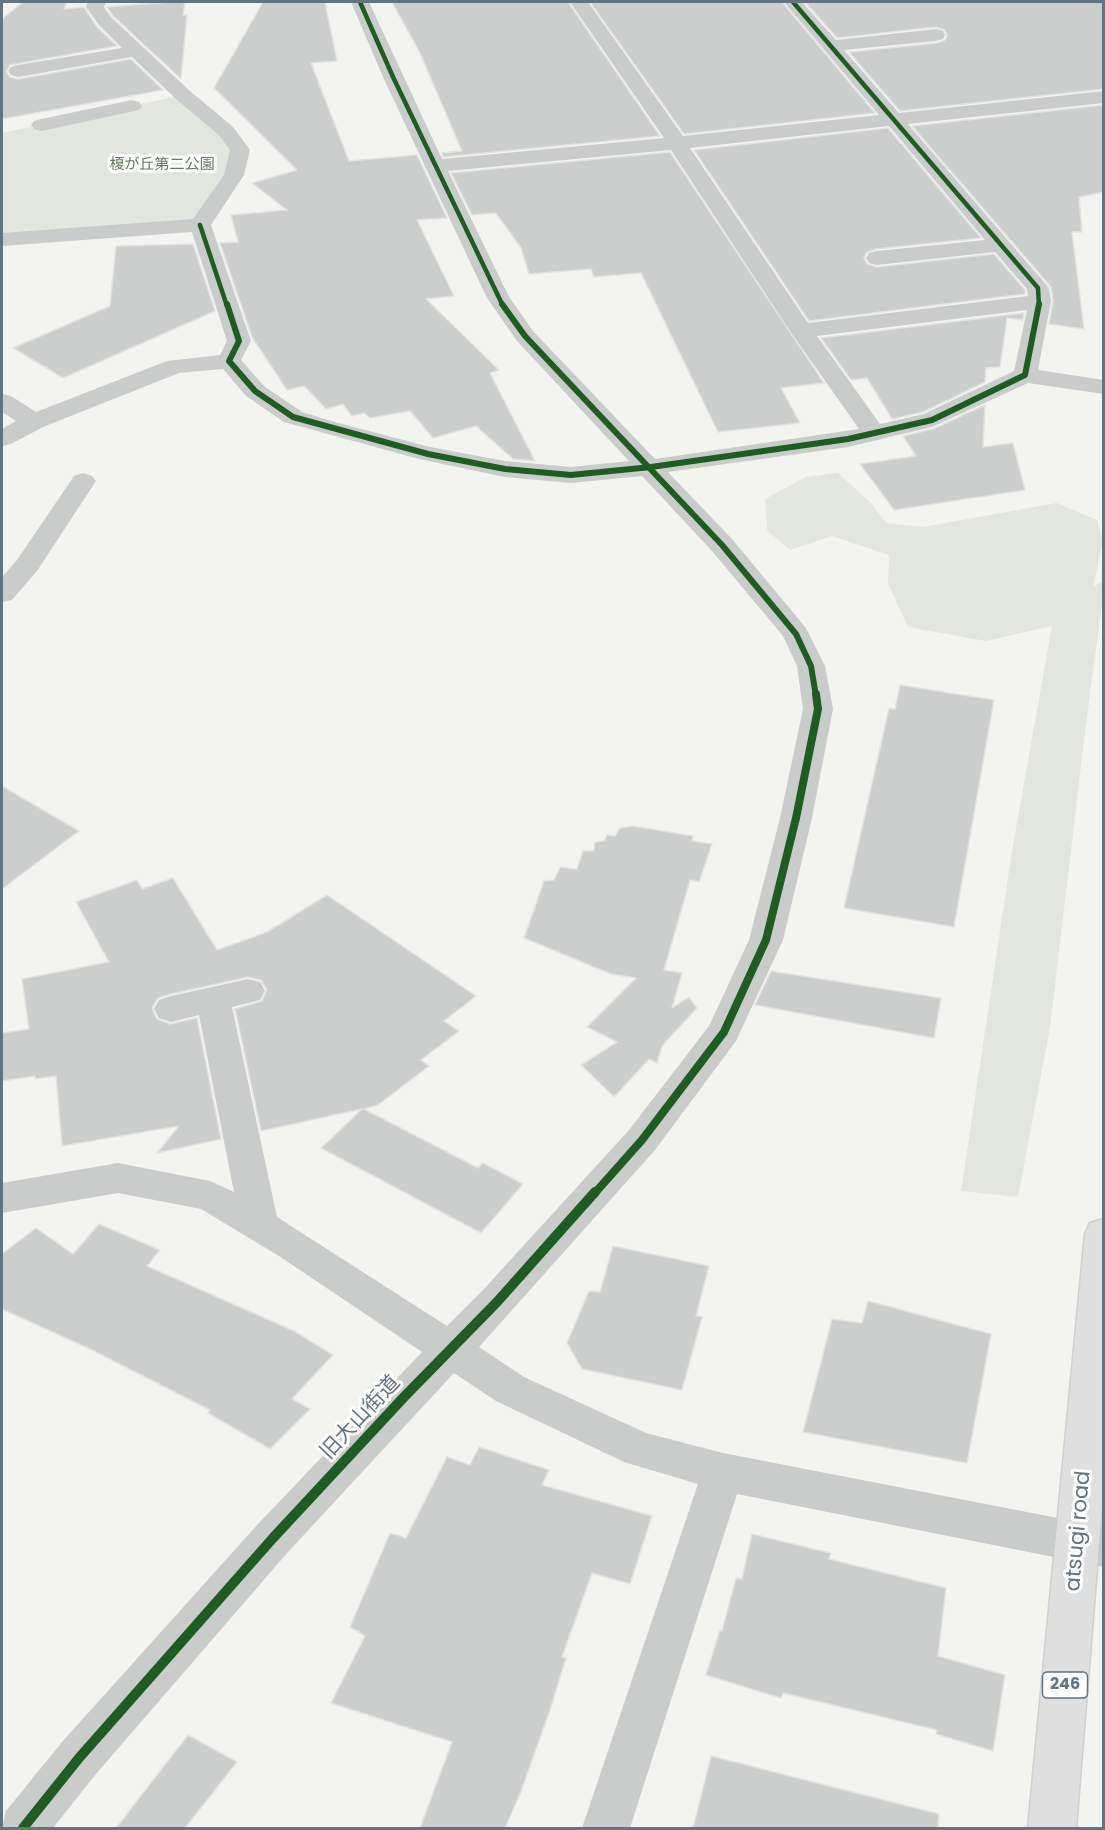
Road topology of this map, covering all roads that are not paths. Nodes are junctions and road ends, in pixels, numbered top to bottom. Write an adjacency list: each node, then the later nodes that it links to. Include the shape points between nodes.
1 (98, 2): 7 (street, via 95,7 105,21)
2 (360, 2): 14 (street, 旧大山街道)
3 (579, 2): 13 (street)
4 (793, 2): 6 (street)
5 (936, 35): 6 (street)
6 (832, 46): 11 (street)
7 (136, 51): 8 (street); 15 (street, via 226,131 240,150 234,175)
8 (18, 71)
9 (1104, 97): 11 (street)
10 (132, 106): 12 (street)
11 (893, 118): 13 (street); 17 (street)
12 (41, 125)
13 (677, 143): 14 (street); 20 (street)
14 (437, 166): 28 (street, 旧大山街道, via 498,298 525,336)
15 (201, 225): 16 (street); 21 (street, via 239,341)
16 (2, 240)
17 (1000, 245): 18 (street); 19 (street, via 1038,288)
18 (877, 258)
19 (1040, 301): 20 (street); 22 (street)
20 (802, 331): 26 (street)
21 (229, 361): 25 (street, via 175,366); 28 (street, via 255,390 293,417 428,454 505,469 571,475)
22 (1025, 375): 23 (street); 26 (street, via 932,420)
23 (1104, 387)
24 (2, 401): 25 (street)
25 (34, 422): 27 (street)
26 (874, 433): 28 (street)
27 (2, 439)
28 (651, 467): 37 (street, 旧大山街道, via 796,634 811,666 818,709 796,818 766,940 723,1032 642,1140)
29 (83, 481): 30 (street, via 27,566)
30 (2, 594)
31 (248, 991): 32 (street)
32 (213, 1000): 33 (street); 35 (street)
33 (171, 1009)
34 (2, 1198): 35 (street, via 118,1178 210,1196)
35 (260, 1226): 37 (street)
36 (1104, 1234): 39 (highway, atsugi road / 246)
37 (451, 1350): 38 (street, via 510,1389 639,1449); 40 (street, 旧大山街道, via 266,1547 79,1758)
38 (723, 1472): 39 (street); 41 (street)
39 (1091, 1544): 42 (highway, atsugi road / 246)
40 (23, 1828)
41 (606, 1828)
42 (1052, 1828)

